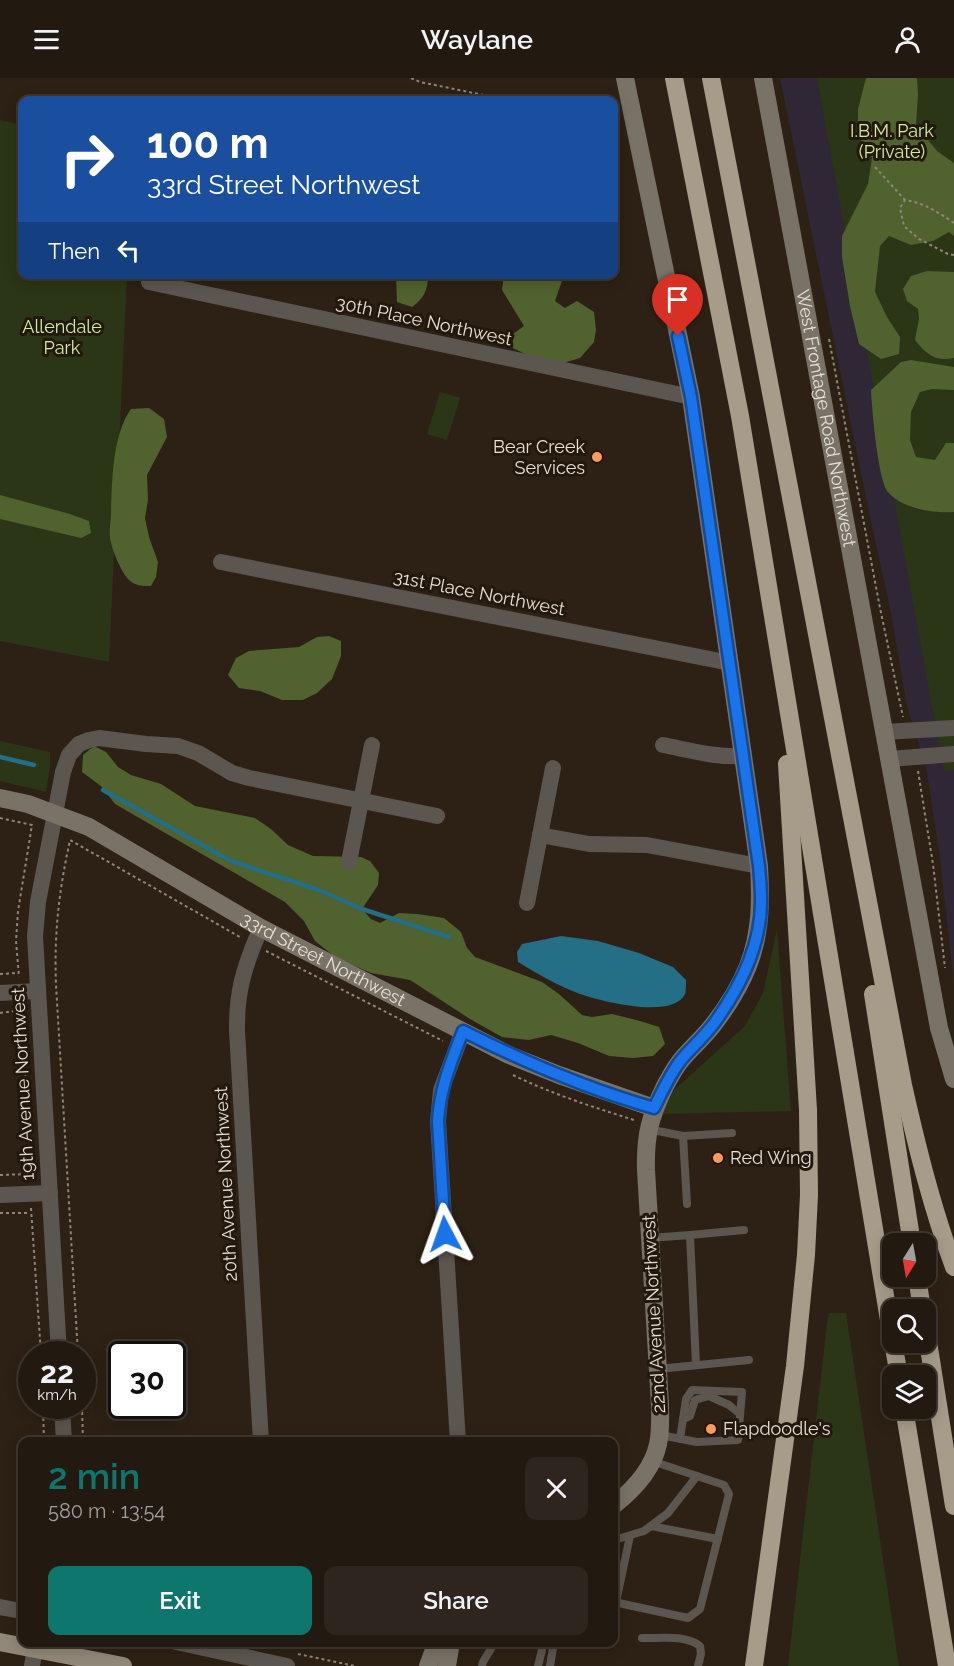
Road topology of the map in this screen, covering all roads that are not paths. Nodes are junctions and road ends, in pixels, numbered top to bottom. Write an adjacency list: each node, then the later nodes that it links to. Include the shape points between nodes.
1 (625, 78): 6 (street, 22nd Avenue Northwest)
2 (674, 78): 9 (highway, via 740,416)
3 (711, 78): 10 (highway)
4 (763, 78): 12 (street, West Frontage Road Northwest)
5 (149, 282): 6 (street, 30th Place Northwest)
6 (691, 397): 8 (street, 22nd Avenue Northwest)
7 (221, 562): 8 (street, 31st Place Northwest)
8 (730, 663): 16 (street, 22nd Avenue Northwest)
9 (781, 669): 44 (highway); 89 (highway, via 808,1110 809,1195 795,1366)
10 (824, 669): 40 (highway); 43 (highway, via 903,1085 919,1157)
11 (954, 728): 12 (street)
12 (884, 732): 17 (street, West Frontage Road Northwest)
13 (372, 745): 20 (street)
14 (663, 745): 16 (street, via 719,756)
15 (954, 754): 17 (street)
16 (743, 756): 25 (street, 22nd Avenue Northwest)
17 (889, 759): 31 (street, West Frontage Road Northwest, via 939,1028)
18 (553, 768): 23 (street)
19 (0, 798): 21 (street, 33rd Street Northwest)
20 (361, 801): 21 (street, 19th Avenue Northwest, via 232,773 178,746 99,738 79,744 69,755); 22 (street, 19th Avenue Northwest); 24 (street)
21 (55, 813): 27 (street, 33rd Street Northwest, via 98,831); 28 (street, 19th Avenue Northwest, via 36,920)
22 (437, 816)
23 (540, 835): 25 (street, via 589,844 647,845); 26 (street)
24 (349, 862)
25 (759, 866): 32 (street, 22nd Avenue Northwest, via 759,924 749,964 714,1024 682,1058)
26 (527, 903)
27 (258, 936): 30 (street, 33rd Street Northwest); 56 (street, 20th Avenue Northwest, via 242,978 237,1031)
28 (37, 991): 29 (street); 36 (street, 19th Avenue Northwest)
29 (0, 993)
30 (459, 1040): 32 (street, 33rd Street Northwest, via 509,1054); 57 (street, via 441,1090 438,1121)
31 (954, 1079)
32 (654, 1108): 33 (street, 22nd Avenue Northwest)
33 (648, 1129): 35 (lane); 42 (street, 22nd Avenue Northwest, via 645,1149)
34 (732, 1133): 35 (lane)
35 (683, 1136): 38 (lane)
36 (50, 1193): 37 (street); 45 (street, 19th Avenue Northwest)
37 (0, 1195)
38 (687, 1204)
39 (744, 1230): 41 (lane)
40 (910, 1233)
41 (690, 1235): 42 (lane); 48 (lane)
42 (650, 1238): 49 (street, 22nd Avenue Northwest)
43 (954, 1268)
44 (886, 1299)
45 (58, 1341)
46 (930, 1353): 62 (highway)
47 (749, 1360): 48 (lane)
48 (696, 1365): 49 (lane)
49 (658, 1369): 54 (street, 22nd Avenue Northwest)
50 (740, 1414): 52 (lane, via 709,1396 695,1400 690,1416); 52 (lane, via 742,1392 692,1390 686,1399); 58 (lane, via 738,1440)
51 (63, 1419): 55 (street)
52 (683, 1419): 58 (lane)
53 (906, 1419): 90 (highway)
54 (659, 1434): 58 (lane); 59 (street, 22nd Avenue Northwest)
55 (64, 1437)
56 (261, 1437)
57 (458, 1437)
58 (680, 1439)
59 (652, 1461): 60 (lane); 61 (street, 22nd Avenue Northwest, via 639,1482)
60 (697, 1476): 63 (lane, via 668,1513); 66 (lane, via 724,1485 729,1494)
61 (618, 1502)
62 (954, 1506)
63 (651, 1526): 64 (lane); 66 (lane)
64 (630, 1536): 65 (lane); 67 (lane)
65 (618, 1539)
66 (718, 1539): 68 (lane, via 700,1610 688,1618)
67 (618, 1589)
68 (618, 1603)
69 (0, 1607): 70 (street)
70 (18, 1610)
71 (642, 1638): 88 (lane, via 695,1642 701,1654)
72 (0, 1642): 80 (main road)
73 (222, 1647): 79 (street)
74 (435, 1647): 83 (street)
75 (450, 1647): 84 (street)
76 (492, 1647): 85 (lane)
77 (543, 1647): 86 (lane)
78 (553, 1647): 87 (lane)
79 (241, 1649): 81 (street)
80 (34, 1652): 82 (main road)
81 (293, 1660)
82 (123, 1666)
83 (429, 1666)
84 (447, 1666)
85 (482, 1666)
86 (538, 1666)
87 (550, 1666)
88 (698, 1666)
89 (754, 1666)
90 (947, 1666)

